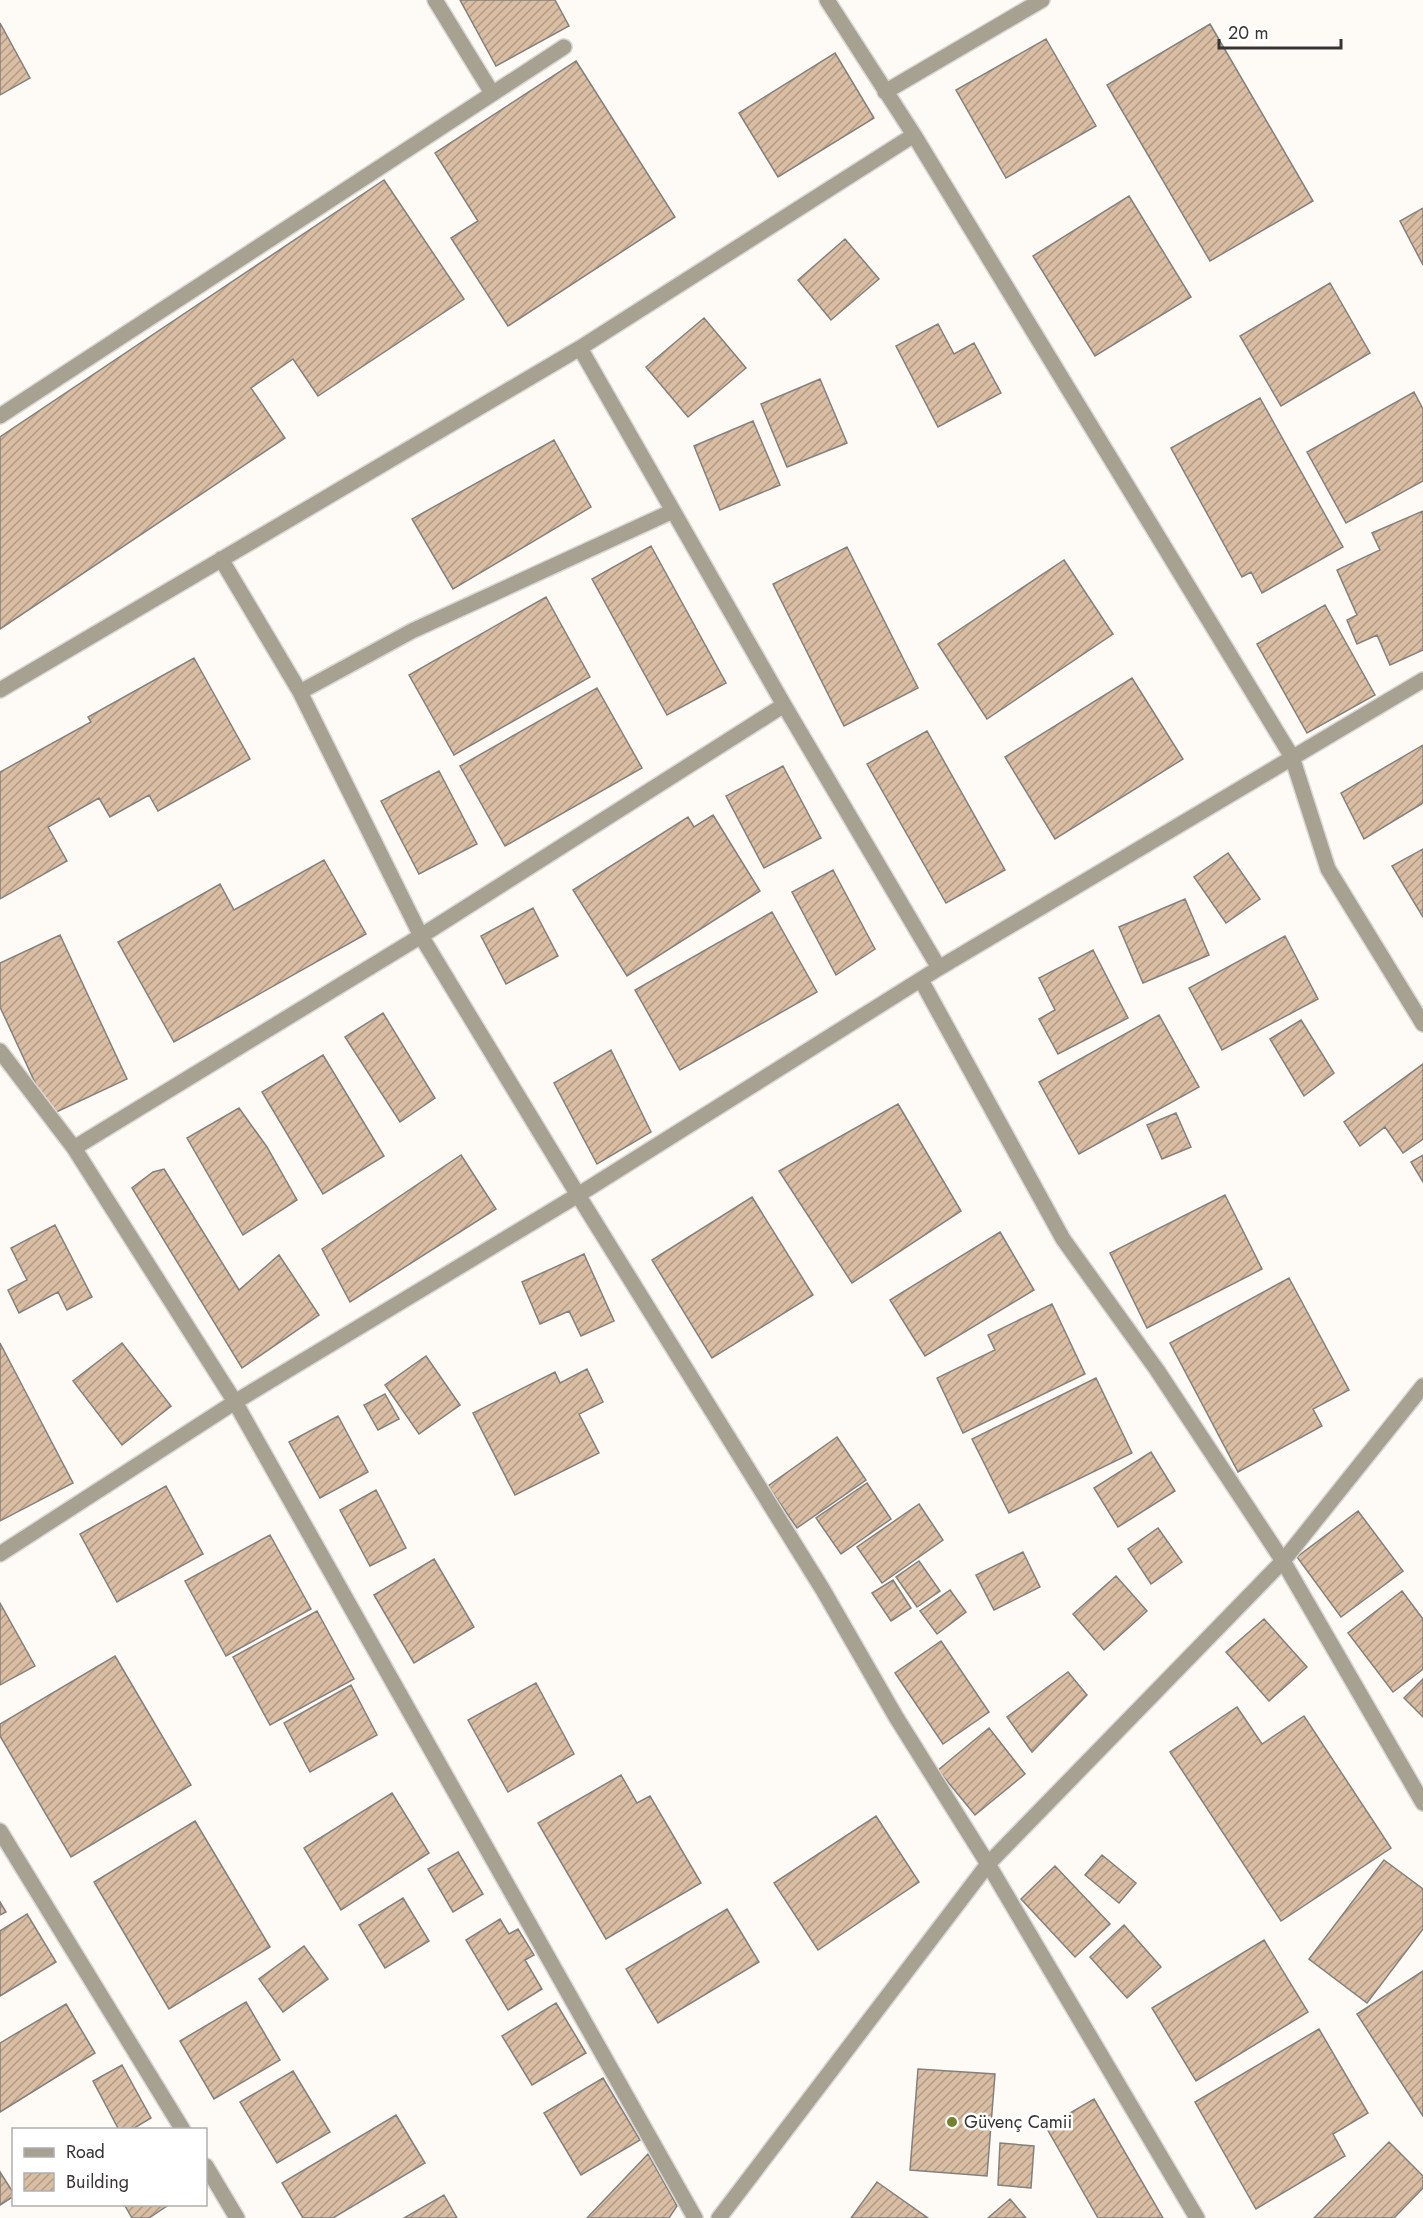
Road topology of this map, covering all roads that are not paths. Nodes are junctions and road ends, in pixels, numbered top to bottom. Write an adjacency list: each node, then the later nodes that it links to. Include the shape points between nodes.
1 (435, 0): 6 (street)
2 (827, 0): 5 (street)
3 (1042, 0): 5 (street)
4 (564, 47): 6 (street)
5 (885, 92): 7 (street)
6 (492, 93): 9 (street)
7 (915, 135): 8 (street); 16 (street)
8 (580, 348): 10 (street); 11 (street)
9 (0, 416)
10 (673, 511): 14 (street, via 412,631); 15 (street)
11 (221, 559): 13 (street); 14 (street)
12 (1423, 680): 16 (street)
13 (0, 690)
14 (300, 692): 17 (street)
15 (784, 705): 17 (street); 18 (street)
16 (1292, 757): 18 (street); 20 (street, via 1328,869)
17 (421, 936): 22 (street); 23 (street)
18 (939, 968): 19 (street)
19 (921, 980): 23 (street); 27 (street, via 1063,1239 1158,1370)
20 (1423, 1024)
21 (0, 1050): 22 (street)
22 (74, 1148): 25 (street)
23 (578, 1195): 25 (street); 30 (street)
24 (1423, 1386): 27 (street)
25 (235, 1402): 26 (street); 34 (street)
26 (0, 1554)
27 (1283, 1561): 28 (street); 30 (street)
28 (1423, 1803)
29 (0, 1831): 31 (street)
30 (988, 1864): 35 (street); 36 (street)
31 (182, 2128)
32 (207, 2168): 33 (street)
33 (237, 2218)
34 (695, 2218)
35 (719, 2218)
36 (1197, 2218)

